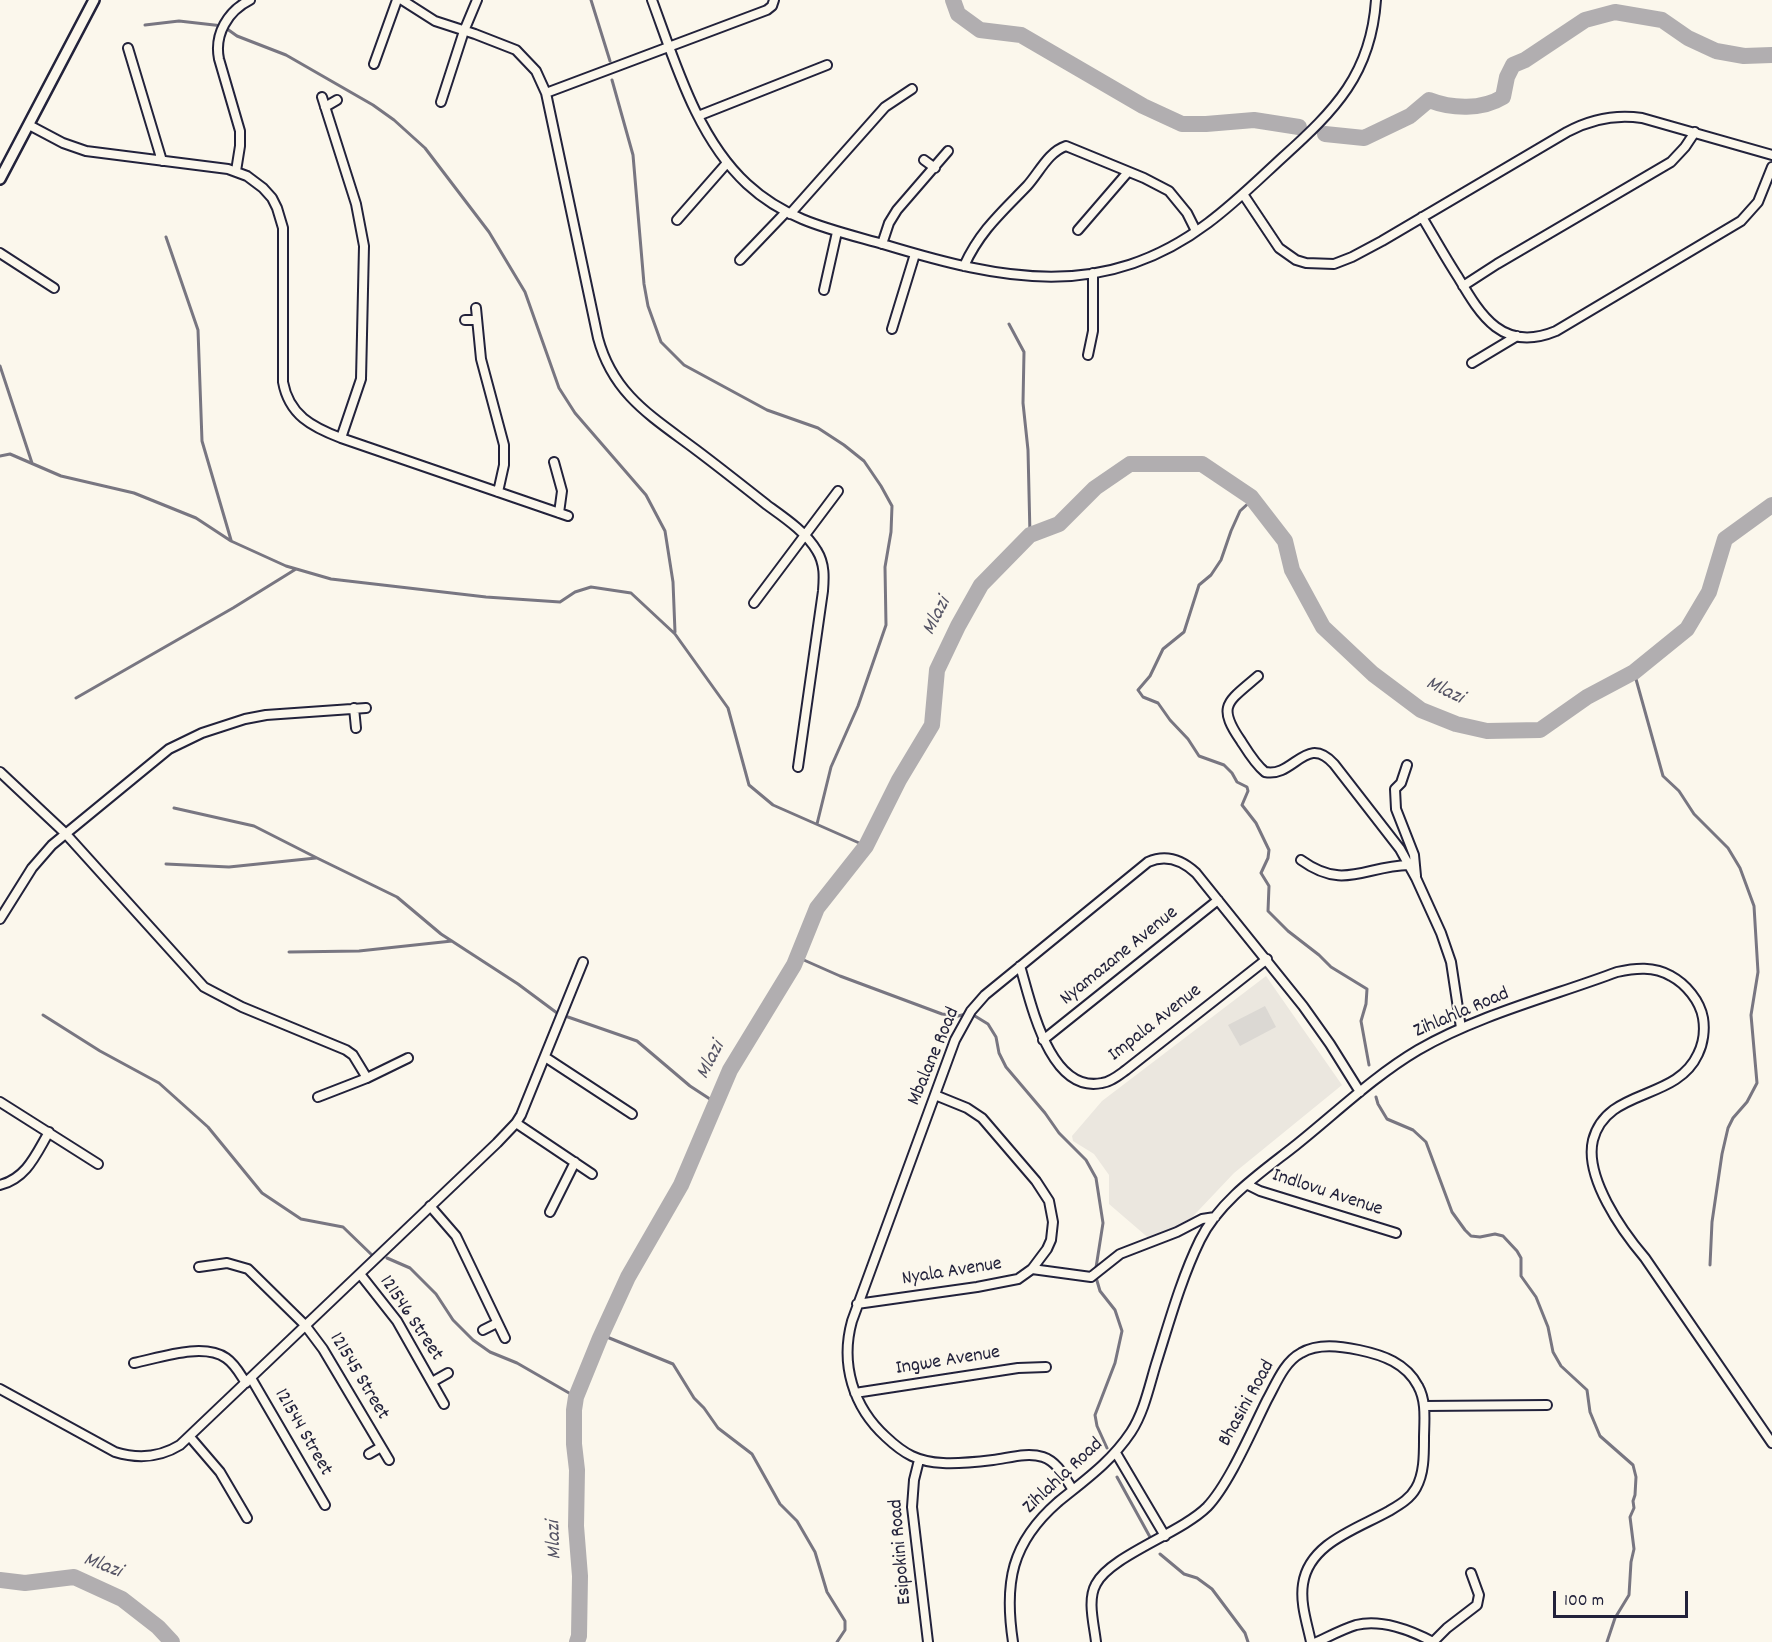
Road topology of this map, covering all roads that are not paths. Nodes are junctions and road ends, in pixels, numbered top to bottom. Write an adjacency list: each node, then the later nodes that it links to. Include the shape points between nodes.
1 (94, 0): 21 (street)
2 (250, 0): 30 (street, via 228,18 217,48 240,131)
3 (397, 0): 12 (street)
4 (402, 0): 9 (street, via 427,17)
5 (477, 0): 9 (street)
6 (652, 0): 11 (street)
7 (774, 0): 11 (street, via 767,10)
8 (1376, 0): 33 (street, via 1363,59 1343,98 1319,125)
9 (464, 31): 15 (street, via 516,50 536,71); 18 (street)
10 (128, 48): 26 (street)
11 (670, 48): 15 (street); 20 (street)
12 (374, 64)
13 (827, 65): 20 (street)
14 (912, 89): 34 (street, via 885,107)
15 (546, 93): 62 (street, via 606,363 638,406)
16 (322, 97): 19 (street)
17 (337, 100): 19 (street)
18 (441, 102)
19 (326, 107): 56 (street, via 356,204 364,246 361,379)
20 (698, 116): 27 (street)
21 (29, 125): 26 (street, via 87,151); 32 (street)
22 (1695, 132): 24 (street); 35 (street, via 1629,116 1594,120); 46 (street, via 1665,166)
23 (948, 151): 29 (street)
24 (1772, 155)
25 (924, 160): 29 (street)
26 (162, 161): 30 (street)
27 (727, 163): 34 (street, via 748,185); 36 (street)
28 (1772, 167): 53 (street, via 1758,202 1741,221 1556,331)
29 (935, 168): 40 (street, via 897,210)
30 (236, 171): 56 (street, via 256,181 272,198 283,228 284,390 304,421)
31 (1128, 172): 37 (street); 38 (street, via 1173,195); 44 (street, via 1069,146 1060,148 984,231)
32 (0, 179)
33 (1242, 194): 35 (street, via 1279,248 1296,260 1315,265 1334,264 1352,257); 38 (street)
34 (788, 213): 39 (street); 43 (street)
35 (1422, 217): 46 (street)
36 (677, 220)
37 (1078, 230)
38 (1196, 231): 45 (street, via 1146,258)
39 (837, 232): 40 (street); 48 (street)
40 (882, 244): 42 (street)
41 (0, 253): 47 (street)
42 (915, 254): 44 (street); 52 (street)
43 (740, 261)
44 (964, 266): 45 (street, via 1038,278)
45 (1093, 273): 54 (street, via 1093,331)
46 (1463, 286): 53 (street, via 1484,318 1496,328)
47 (54, 288)
48 (824, 290)
49 (476, 308): 51 (street)
50 (465, 320): 51 (street)
51 (477, 320): 59 (street, via 484,373 504,445)
52 (892, 329)
53 (1517, 336): 55 (street)
54 (1088, 355)
55 (1472, 363)
56 (341, 438): 59 (street)
57 (554, 462): 60 (street, via 562,491)
58 (838, 491): 62 (street)
59 (498, 492): 60 (street)
60 (559, 513): 61 (street)
61 (568, 516)
62 (805, 536): 63 (street); 69 (street, via 821,559 824,581)
63 (754, 603)
64 (1258, 676): 73 (street, via 1234,699 1226,716 1260,768 1276,773 1308,754 1324,755 1393,839)
65 (354, 708): 66 (street); 67 (street); 71 (street, via 266,715 202,733 152,761)
66 (366, 708)
67 (356, 728)
68 (1407, 765): 74 (street, via 1395,789 1396,809 1414,855)
69 (798, 767)
70 (0, 772): 71 (street)
71 (65, 833): 76 (street, via 38,861); 84 (street, via 204,987 346,1050)
72 (1301, 860): 73 (street, via 1321,873 1341,876)
73 (1409, 865): 74 (street)
74 (1416, 878): 80 (street, via 1451,962)
75 (1218, 900): 77 (street, Mbalane Road); 79 (street, Mbalane Road, via 1188,866 1172,859 1155,859); 81 (street, Nyamazane Avenue)
76 (0, 919)
77 (1267, 959): 81 (street, Impala Avenue, via 1107,1082 1095,1084 1076,1079 1056,1061); 85 (street, Mbalane Road)
78 (583, 962): 82 (street)
79 (1020, 966): 81 (street, Impala Avenue); 86 (street, Mbalane Road, via 970,1013 955,1040)
80 (1461, 1028): 85 (street, Zihlahla Road, via 1406,1058); 120 (street, Zihlahla Road, via 1617,972 1637,969 1669,974 1691,993 1704,1021 1696,1060 1668,1086 1629,1100 1603,1118 1593,1142 1592,1167 1632,1242)
81 (1043, 1040)
82 (545, 1057): 89 (street); 90 (street)
83 (408, 1058): 84 (street)
84 (367, 1078): 87 (street)
85 (1360, 1092): 96 (street, Zihlahla Road)
86 (935, 1095): 102 (street, Nyala Avenue, via 982,1118 1049,1201 1053,1231 1047,1249); 104 (street, Mbalane Road)
87 (318, 1097)
88 (0, 1102): 91 (street)
89 (632, 1114)
90 (516, 1123): 92 (street); 97 (street)
91 (49, 1132): 93 (street); 95 (street, via 28,1168)
92 (575, 1162): 94 (street); 98 (street)
93 (98, 1164)
94 (592, 1174)
95 (0, 1185)
96 (1248, 1185): 99 (street, Zihlahla Road); 100 (street, Indlovu Avenue)
97 (430, 1206): 103 (street); 105 (street, via 456,1236)
98 (550, 1212)
99 (1215, 1217): 102 (street, via 1120,1254 1091,1277); 122 (street, Zihlahla Road, via 1194,1253 1140,1415)
100 (1396, 1233)
101 (199, 1267): 106 (street, 121545 Street, via 226,1263 248,1269)
102 (1032, 1269): 104 (street, Nyala Avenue, via 1005,1282)
103 (360, 1274): 106 (street); 113 (street, 121546 Street, via 391,1312)
104 (857, 1304): 115 (street, Mbalane Road, via 847,1356)
105 (497, 1323): 107 (street); 108 (street)
106 (305, 1325): 112 (street); 121 (street, 121545 Street)
107 (483, 1330)
108 (505, 1338)
109 (134, 1363): 112 (street, 121544 Street, via 191,1352 214,1352 230,1361)
110 (1046, 1367): 115 (street, Ingwe Avenue, via 1031,1366)
111 (448, 1372): 113 (street, 121546 Street)
112 (249, 1381): 119 (street); 127 (street, 121544 Street)
113 (432, 1382): 116 (street, 121546 Street)
114 (0, 1389): 119 (street, via 123,1455 160,1454)
115 (855, 1393): 125 (street, Mbalane Road, via 863,1412 880,1431)
116 (444, 1404)
117 (1547, 1405): 118 (street)
118 (1424, 1406): 129 (street, Bhasini Road, via 1410,1372 1389,1359 1335,1346 1301,1352 1278,1378 1215,1496 1202,1511); 134 (street, Bhasini Road, via 1422,1474 1412,1495 1330,1543 1308,1566 1302,1595)
119 (190, 1437): 128 (street, via 220,1472)
120 (1772, 1443)
121 (381, 1447): 123 (street, 121545 Street); 124 (street, 121545 Street)
122 (1116, 1453): 126 (street, Zihlahla Road); 129 (street)
123 (369, 1454)
124 (389, 1460)
125 (919, 1460): 126 (street, Mbalane Road, via 960,1463 1037,1456 1053,1462); 131 (street, Esipokini Road, via 912,1507)
126 (1073, 1490): 132 (street, Zihlahla Road, via 1039,1520 1016,1560 1008,1601)
127 (325, 1505)
128 (247, 1518)
129 (1165, 1536): 133 (street, Bhasini Road, via 1119,1562 1097,1582 1092,1606)
130 (1471, 1573): 136 (street, via 1479,1595 1477,1605)
131 (928, 1642)
132 (1013, 1642)
133 (1096, 1642)
134 (1311, 1642)
135 (1317, 1642): 136 (street, via 1369,1624 1404,1630)
136 (1433, 1642)

